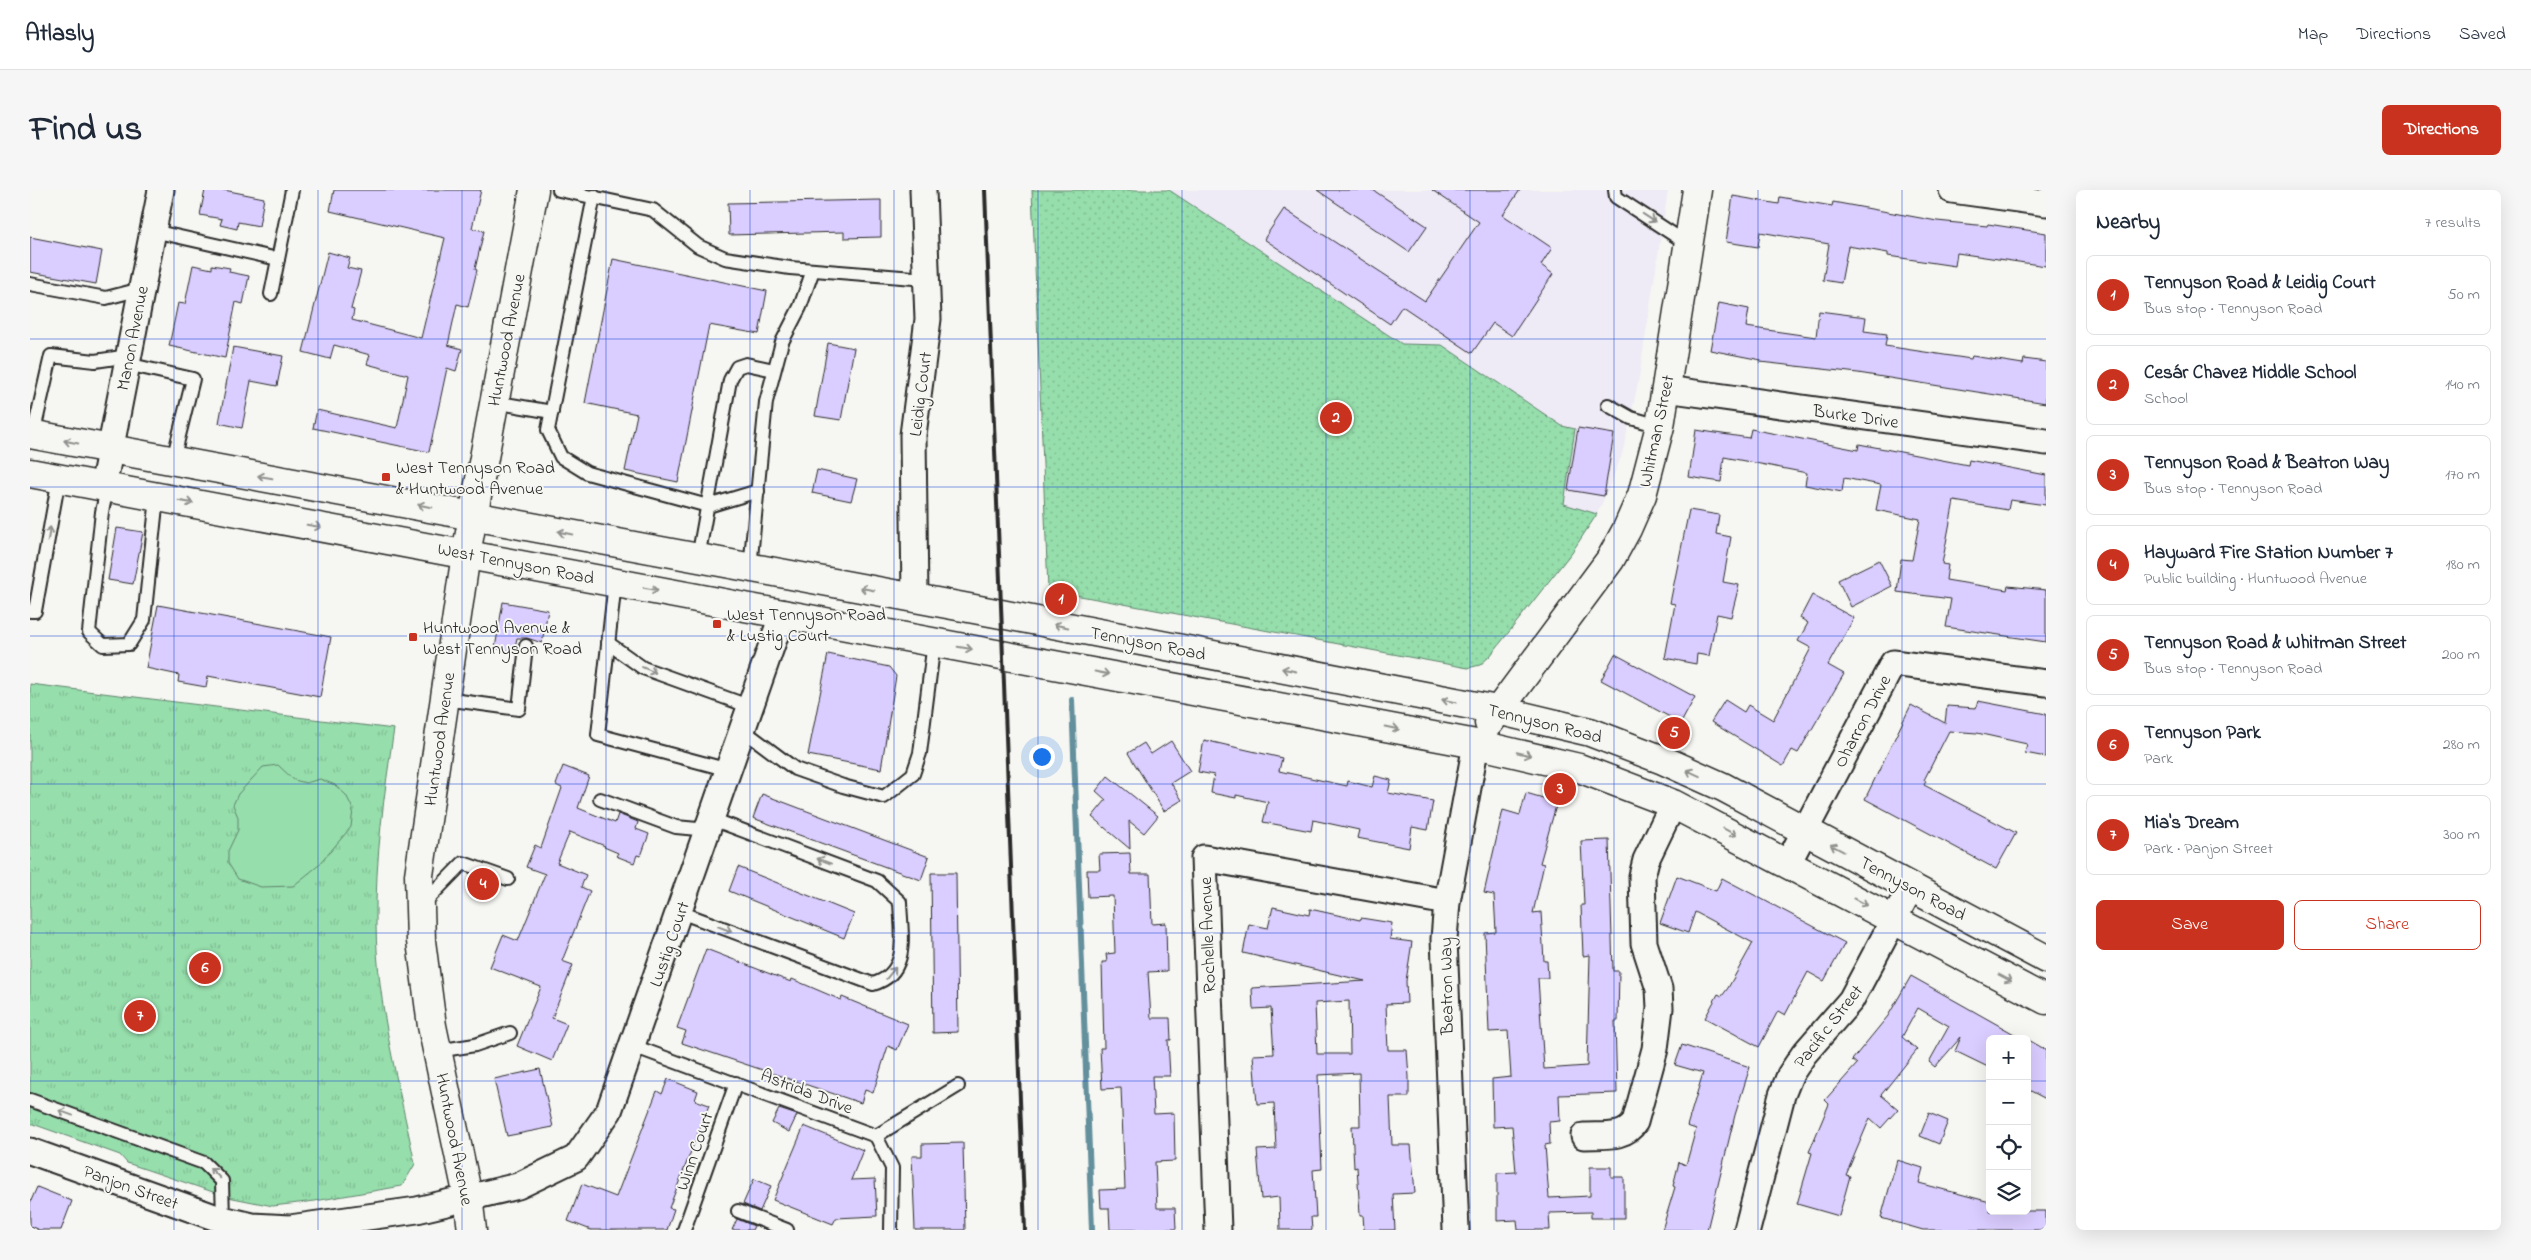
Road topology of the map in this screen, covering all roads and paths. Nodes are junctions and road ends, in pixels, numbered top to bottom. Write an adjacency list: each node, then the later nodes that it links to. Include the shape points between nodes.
1 (161, 190): 11 (street, Manon Avenue)
2 (292, 190): 13 (lane)
3 (534, 190): 22 (main road, Huntwood Avenue)
4 (559, 190): 9 (lane)
5 (923, 190): 15 (street, Leidig Court)
6 (1615, 190): 12 (lane, one-way to 12, via 1616,197)
7 (1697, 190): 12 (main road, Whitman Street)
8 (1952, 190): 10 (street)
9 (594, 196): 14 (lane, via 653,210 698,246 725,258); 24 (lane)
10 (2046, 203)
11 (153, 231): 13 (lane); 17 (street, Manon Avenue)
12 (1688, 244): 21 (main road, Whitman Street)
13 (278, 259): 18 (lane)
14 (813, 270): 15 (lane); 20 (lane, via 800,307 782,342)
15 (926, 279): 41 (street, Leidig Court, via 926,349 913,435)
16 (30, 284): 17 (lane, via 106,298)
17 (141, 289): 19 (street, Manon Avenue)
18 (271, 294)
19 (128, 360): 26 (lane, via 95,361 51,356); 28 (street, Manon Avenue); 29 (lane, via 193,379)
20 (774, 370): 33 (lane, via 766,402); 35 (lane, via 746,364 737,367 730,380)
21 (1666, 389): 25 (main road, Whitman Street); 27 (street, Burke Drive)
22 (494, 402): 24 (lane); 36 (main road, Huntwood Avenue)
23 (1608, 404): 25 (lane, via 1631,418)
24 (552, 412): 35 (lane, via 548,430 561,457 587,473)
25 (1660, 426): 50 (main road, Whitman Street, via 1642,495 1610,560)
26 (32, 434): 28 (main road, one-way to 26)
27 (2046, 442)
28 (110, 449): 29 (main road); 32 (street, Manon Avenue)
29 (173, 460): 36 (main road, one-way to 29)
30 (30, 473): 31 (main road, West Tennyson Road)
31 (58, 478): 32 (main road, West Tennyson Road); 42 (lane, one-way to 31, via 35,611)
32 (105, 487): 34 (main road, West Tennyson Road); 34 (lane, via 89,632 103,645 129,644 144,620)
33 (758, 491): 35 (lane); 39 (lane)
34 (157, 497): 37 (main road, West Tennyson Road, one-way to 37)
35 (708, 506): 38 (lane)
36 (473, 516): 37 (main road, Huntwood Avenue); 38 (main road, one-way to 36)
37 (466, 554): 40 (main road, West Tennyson Road); 49 (main road, Huntwood Avenue)
38 (698, 558): 39 (main road)
39 (750, 568): 41 (main road, one-way to 39)
40 (615, 582): 43 (main road, West Tennyson Road, one-way to 43); 45 (lane)
41 (915, 598): 50 (main road, Tennyson Road, one-way to 41)
42 (30, 610)
43 (783, 613): 44 (main road, West Tennyson Road); 51 (street, Lustig Court)
44 (934, 642): 47 (main road, West Tennyson Road, one-way to 47); 51 (lane, via 920,753 913,774 884,797 795,769)
45 (608, 644): 51 (lane, one-way to 51, via 643,668); 53 (lane, via 598,735)
46 (526, 646): 49 (lane, via 519,709)
47 (1002, 654): 52 (main road, Tennyson Road, one-way to 52)
48 (2046, 683): 57 (street, Oharron Drive, via 1894,663)
49 (445, 699): 62 (main road, Huntwood Avenue, via 419,875)
50 (1496, 710): 52 (main road, Whitman Street); 57 (main road, Tennyson Road, one-way to 50, via 1723,787 1633,747 1590,732)
51 (747, 718): 53 (street, Lustig Court)
52 (1476, 744): 55 (main road, Tennyson Road, one-way to 55, via 1579,768); 61 (street, Beatron Way)
53 (729, 770): 56 (street, Lustig Court)
54 (600, 799): 56 (lane, via 676,827)
55 (1673, 804): 58 (main road, Tennyson Road, one-way to 58); 74 (street, via 1646,860 1642,876 1644,943 1659,990 1660,1008 1653,1058 1636,1122 1622,1134)
56 (710, 825): 63 (street, Lustig Court); 63 (lane, one-way to 56, via 872,984 884,981 894,972 901,957 900,902 876,881)
57 (1804, 830): 58 (street, Oharron Drive); 60 (main road, Tennyson Road, one-way to 57)
58 (1788, 862): 64 (main road, Tennyson Road, one-way to 64)
59 (508, 879): 62 (lane, via 463,863)
60 (1912, 887): 64 (street, Pacific Street); 65 (main road, Tennyson Road)
61 (1447, 902): 84 (street, Rochelle Avenue, via 1204,858); 85 (street, Beatron Way, via 1444,972)
62 (420, 907): 69 (main road, Huntwood Avenue, via 421,941)
63 (680, 912): 68 (street, Lustig Court)
64 (1894, 919): 66 (main road, Tennyson Road, one-way to 66); 79 (street, Pacific Street, via 1851,1000 1790,1075 1782,1095)
65 (2046, 959)
66 (2046, 1000)
67 (510, 1033): 69 (lane, via 475,1045)
68 (633, 1046): 70 (lane, Astrida Drive); 76 (street, Lustig Court, via 609,1111 576,1158 518,1186)
69 (437, 1051): 76 (main road, Huntwood Avenue)
70 (736, 1083): 73 (lane, Astrida Drive); 81 (lane, Winn Court)
71 (958, 1086): 73 (lane)
72 (30, 1100): 78 (lane, one-way to 72, via 222,1181 204,1163)
73 (876, 1136): 83 (lane, via 892,1168)
74 (1584, 1136)
75 (30, 1151): 78 (street, Panjon Street)
76 (468, 1197): 78 (street, Panjon Street, via 417,1210 290,1228); 80 (main road, Huntwood Avenue)
77 (738, 1211): 82 (lane)
78 (215, 1222)
79 (1754, 1229)
80 (472, 1230)
81 (684, 1230)
82 (787, 1230)
83 (891, 1230)
84 (1218, 1230)
85 (1456, 1230)

